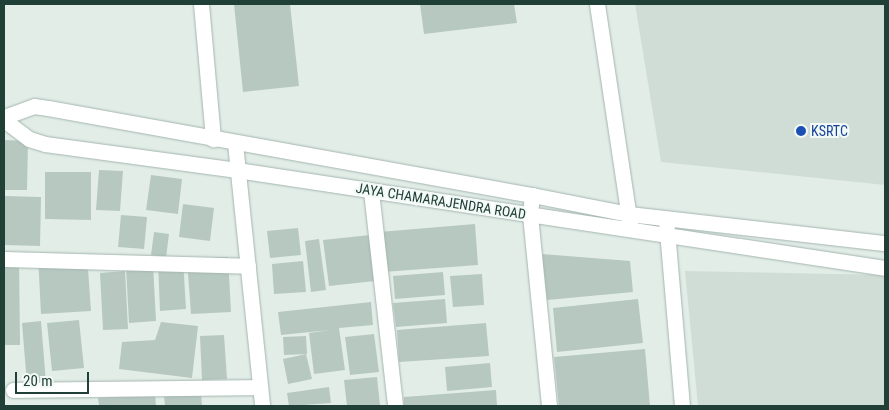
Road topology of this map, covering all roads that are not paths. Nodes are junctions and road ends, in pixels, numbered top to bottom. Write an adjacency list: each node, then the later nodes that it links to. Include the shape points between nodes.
1 (201, 4): 4 (main road)
2 (597, 4): 9 (main road)
3 (4, 118): 4 (main road, JAYA CHAMARAJENDRA ROAD, via 34,106); 6 (main road, JAYA CHAMARAJENDRA ROAD, via 29,139 45,144)
4 (213, 139): 5 (main road, JAYA CHAMARAJENDRA ROAD)
5 (235, 143): 6 (main road); 8 (main road, JAYA CHAMARAJENDRA ROAD)
6 (237, 170): 7 (main road, JAYA CHAMARAJENDRA ROAD); 16 (main road)
7 (371, 190): 10 (main road, JAYA CHAMARAJENDRA ROAD); 21 (main road)
8 (532, 195): 9 (main road, JAYA CHAMARAJENDRA ROAD); 10 (main road)
9 (629, 214): 11 (main road, JAYA CHAMARAJENDRA ROAD); 12 (main road)
10 (530, 215): 12 (main road, JAYA CHAMARAJENDRA ROAD); 22 (main road)
11 (666, 219): 13 (main road); 14 (main road, JAYA CHAMARAJENDRA ROAD)
12 (631, 230): 13 (main road, JAYA CHAMARAJENDRA ROAD)
13 (667, 235): 17 (main road, JAYA CHAMARAJENDRA ROAD); 23 (main road)
14 (885, 242)
15 (4, 259): 16 (main road)
16 (248, 266): 18 (main road)
17 (885, 268)
18 (260, 387): 19 (main road); 20 (main road)
19 (13, 390)
20 (262, 406)
21 (395, 406)
22 (549, 406)
23 (682, 406)

